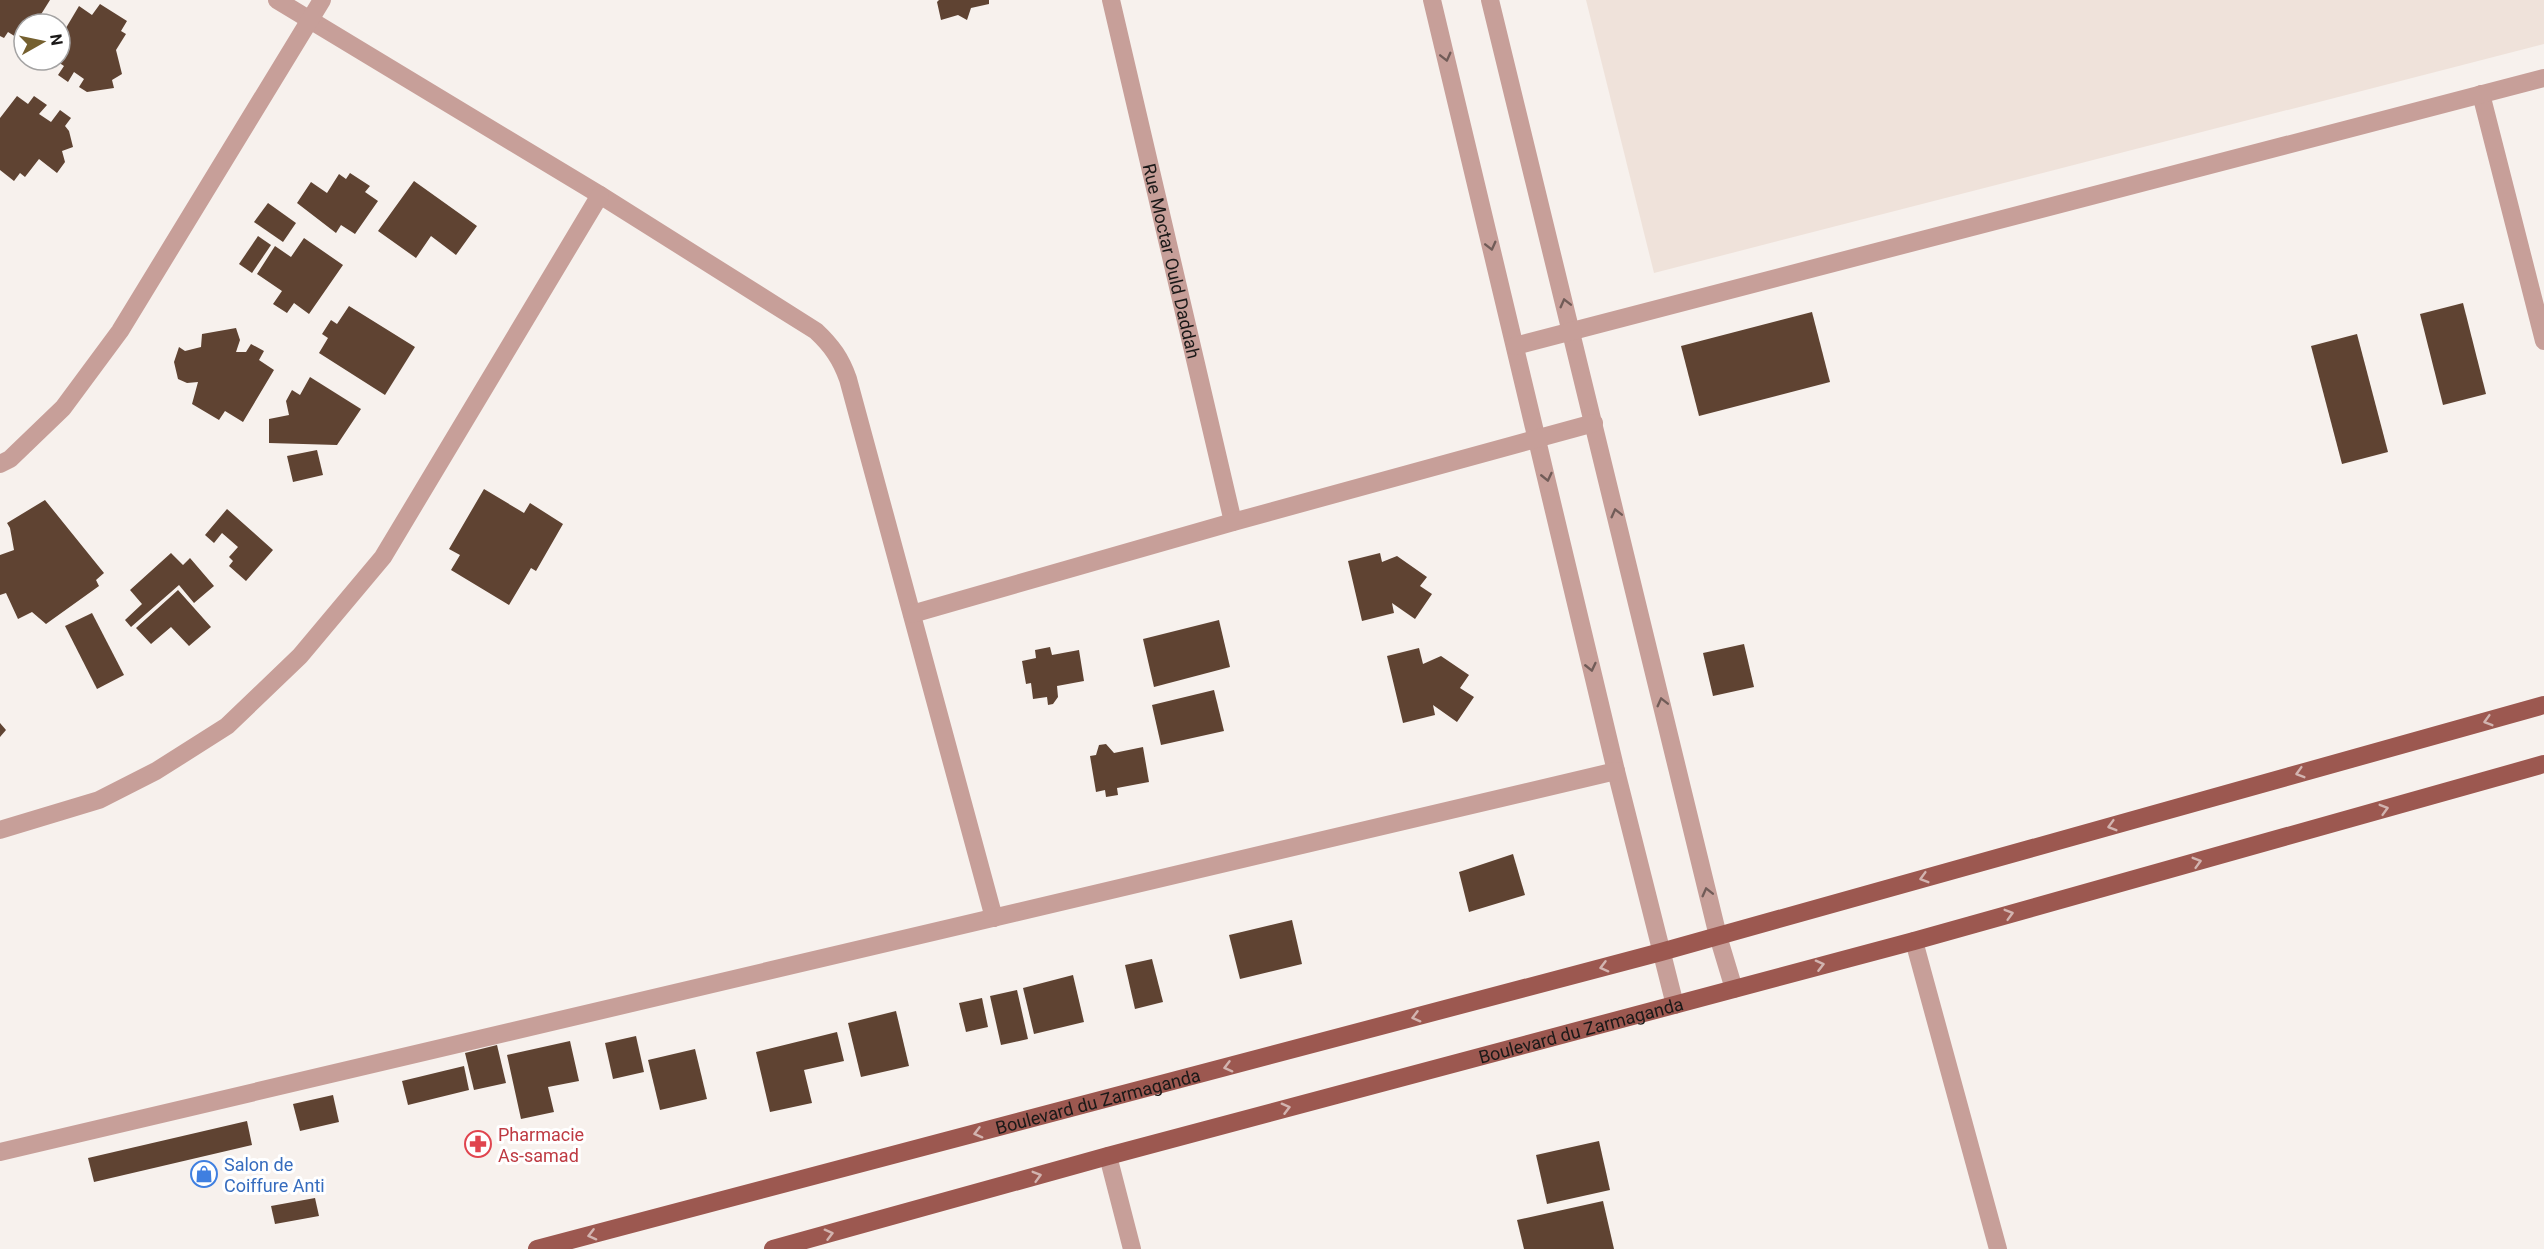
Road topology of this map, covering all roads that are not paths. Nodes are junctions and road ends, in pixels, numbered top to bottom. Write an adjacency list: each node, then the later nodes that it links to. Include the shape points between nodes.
1 (277, 0): 6 (street)
2 (322, 0): 6 (street)
3 (1111, 0): 16 (street, Rue Moctar Ould Daddah)
4 (1432, 0): 12 (street, one-way to 12)
5 (1490, 0): 10 (street, one-way to 5)
6 (311, 21): 9 (street); 15 (street, via 120,331 63,408)
7 (2544, 78): 8 (street)
8 (2481, 94): 10 (street); 11 (street)
9 (600, 195): 17 (street, via 816,331 842,360); 21 (street, via 383,557 300,656 226,726 156,771 99,800)
10 (1572, 331): 12 (street); 13 (street)
11 (2544, 341)
12 (1515, 346): 14 (street)
13 (1594, 423): 14 (street); 23 (street, one-way to 13)
14 (1538, 440): 16 (street); 20 (street, one-way to 20)
15 (0, 464)
16 (1233, 522): 17 (street)
17 (912, 614): 22 (street)
18 (2544, 705): 23 (main road, Boulevard du Zarmaganda, one-way to 23)
19 (2544, 764): 24 (main road, Boulevard du Zarmaganda, one-way to 19)
20 (1616, 771): 22 (street); 25 (street)
21 (0, 830)
22 (994, 918): 28 (street)
23 (1718, 936): 25 (main road, Boulevard du Zarmaganda); 26 (street)
24 (1914, 941): 26 (main road, Boulevard du Zarmaganda, one-way to 24); 33 (street)
25 (1661, 952): 27 (street); 30 (main road, Boulevard du Zarmaganda, one-way to 30)
26 (1734, 989): 27 (main road, Boulevard du Zarmaganda)
27 (1675, 1005): 29 (main road, Boulevard du Zarmaganda, one-way to 27)
28 (0, 1152)
29 (1108, 1156): 31 (main road, Boulevard du Zarmaganda, one-way to 29); 32 (street)
30 (537, 1249)
31 (773, 1249)
32 (1132, 1249)
33 (1998, 1249)

